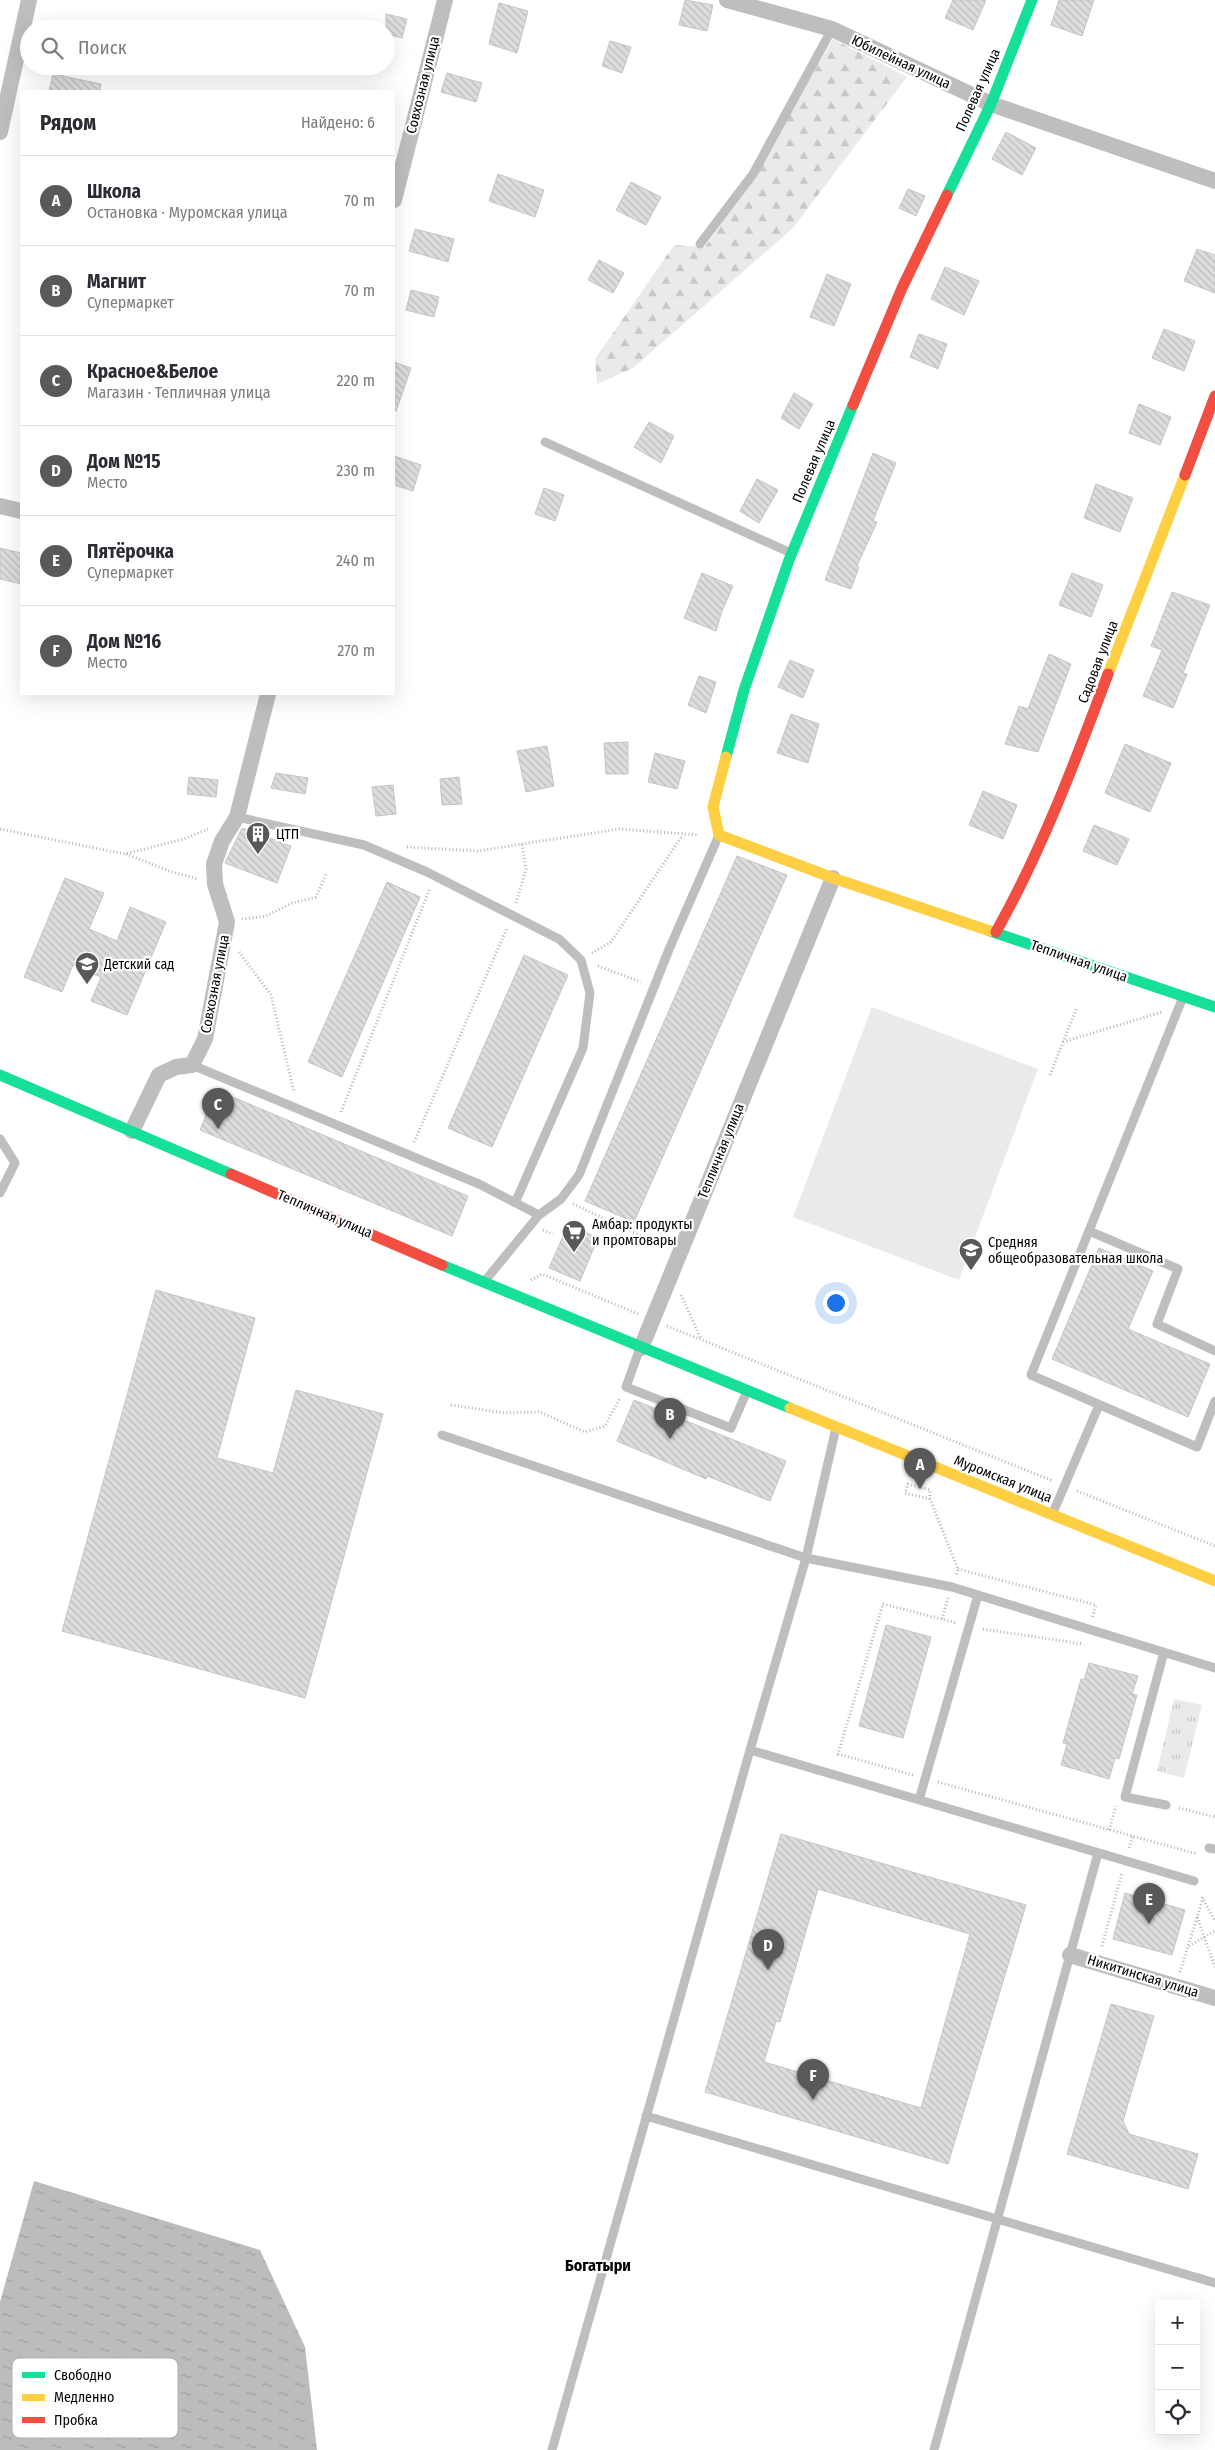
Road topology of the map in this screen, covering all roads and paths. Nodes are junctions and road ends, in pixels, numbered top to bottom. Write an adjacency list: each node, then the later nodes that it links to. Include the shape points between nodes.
1 (30, 0): 5 (street)
2 (445, 0): 11 (street, Совхозная улица)
3 (727, 0): 6 (street, Юбилейная улица)
4 (1032, 0): 8 (street, Полевая улица)
5 (25, 20)
6 (832, 29): 8 (street, Юбилейная улица); 12 (lane, via 753,174)
7 (20, 44): 9 (street)
8 (990, 104): 10 (street, Юбилейная улица); 17 (street, Полевая улица, via 902,288)
9 (0, 132)
10 (1215, 181)
11 (395, 196)
12 (700, 244)
13 (1215, 396): 33 (street, Садовая улица, via 1062,795 1023,884)
14 (545, 442): 17 (lane)
15 (0, 506): 16 (street)
16 (20, 511)
17 (792, 553): 22 (street, Полевая улица, via 741,699 713,807)
18 (268, 695): 19 (street, Совхозная улица)
19 (237, 817): 28 (lane, via 364,845); 30 (street, Совхозная улица, via 222,841 214,864)
20 (210, 828): 26 (path, via 184,839)
21 (0, 829): 26 (path)
22 (719, 834): 23 (path); 29 (street); 35 (lane)
23 (682, 836): 24 (path, via 619,829); 34 (path, via 612,942)
24 (522, 844): 25 (path, via 477,851); 31 (path, via 526,869)
25 (402, 847)
26 (125, 854): 30 (path)
27 (326, 874): 32 (path, via 316,896 266,916)
28 (435, 876): 31 (lane); 44 (path)
29 (833, 878): 33 (street, Тепличная улица); 53 (street, Тепличная улица)
30 (215, 884): 32 (street, Совхозная улица)
31 (512, 915): 34 (lane, via 559,939); 47 (path)
32 (226, 927): 40 (street, Совхозная улица, via 205,1039); 43 (path, via 271,995 291,1074)
33 (996, 932): 36 (street, Тепличная улица)
34 (580, 960): 35 (path); 50 (lane, via 590,992 584,1048)
35 (654, 987): 49 (lane, via 579,1174)
36 (1181, 1001): 38 (street, Тепличная улица); 39 (path); 52 (lane)
37 (1077, 1007): 39 (path)
38 (1215, 1007)
39 (1063, 1042): 42 (path)
40 (192, 1065): 43 (lane); 45 (street, via 159,1075)
41 (0, 1075): 45 (street, Тепличная улица)
42 (1050, 1075)
43 (296, 1109): 44 (lane)
44 (336, 1126): 47 (lane)
45 (132, 1131): 56 (street, Тепличная улица)
46 (0, 1139): 48 (lane, via 15,1163)
47 (409, 1154): 50 (lane, via 480,1184)
48 (0, 1193)
49 (561, 1199): 51 (lane); 53 (path)
50 (515, 1203): 51 (lane)
51 (539, 1216): 56 (lane)
52 (1089, 1231): 60 (lane, via 1178,1269 1157,1324); 65 (lane, via 1031,1375)
53 (679, 1253): 54 (street, Тепличная улица)
54 (672, 1272): 57 (street, Тепличная улица); 58 (path)
55 (530, 1280): 57 (path, via 542,1274)
56 (484, 1282): 59 (street, Тепличная улица)
57 (652, 1320): 58 (path); 59 (street, Тепличная улица)
58 (701, 1340): 68 (path)
59 (640, 1348): 61 (lane); 62 (street, Муромская улица)
60 (1215, 1351)
61 (626, 1387): 62 (lane, via 731,1428); 64 (path, via 605,1426 585,1432 540,1412 504,1413)
62 (747, 1391): 66 (street, Муромская улица)
63 (1215, 1401): 65 (lane, via 1197,1447)
64 (451, 1405)
65 (1099, 1405): 68 (lane)
66 (836, 1428): 70 (street, Муромская улица); 72 (lane)
67 (442, 1435): 72 (lane)
68 (1065, 1486): 70 (lane); 71 (path)
69 (930, 1499): 69 (path, via 930,1490 908,1484 906,1493); 73 (path)
70 (1052, 1515): 74 (street, Муромская улица)
71 (1215, 1546)
72 (806, 1558): 75 (lane); 84 (lane)
73 (958, 1569): 75 (path); 79 (path, via 1096,1605)
74 (1215, 1581)
75 (952, 1587): 76 (lane); 77 (path)
76 (978, 1595): 78 (lane); 79 (lane)
77 (942, 1619): 78 (path); 85 (path, via 883,1604 838,1754)
78 (969, 1626): 80 (path); 85 (lane)
79 (1089, 1629): 80 (path); 82 (lane)
80 (1084, 1644): 81 (path)
81 (1091, 1645)
82 (1164, 1652): 83 (lane); 87 (lane, via 1125,1797)
83 (1215, 1668)
84 (750, 1750): 86 (lane); 105 (lane)
85 (926, 1778): 86 (lane); 89 (path)
86 (920, 1800): 91 (lane)
87 (1166, 1805): 88 (path)
88 (1215, 1817)
89 (1132, 1836): 90 (path, via 1207,1856); 92 (path)
90 (1212, 1849)
91 (1098, 1853): 92 (lane); 100 (lane)
92 (1126, 1860): 93 (lane); 101 (path)
93 (1194, 1881): 94 (path)
94 (1203, 1898): 95 (path); 96 (path)
95 (1197, 1916): 98 (path); 99 (path)
96 (1215, 1921)
97 (1215, 1931): 98 (path)
98 (1205, 1937): 99 (path); 102 (path)
99 (1188, 1946): 103 (path)
100 (1070, 1955): 101 (street, Никитинская улица); 106 (lane)
101 (1098, 1963): 104 (street, Никитинская улица)
102 (1215, 1967)
103 (1180, 1973)
104 (1215, 1998)
105 (646, 2116): 106 (lane); 108 (lane)
106 (997, 2220): 107 (lane); 109 (lane)
107 (1215, 2283)
108 (552, 2450)
109 (934, 2450)

